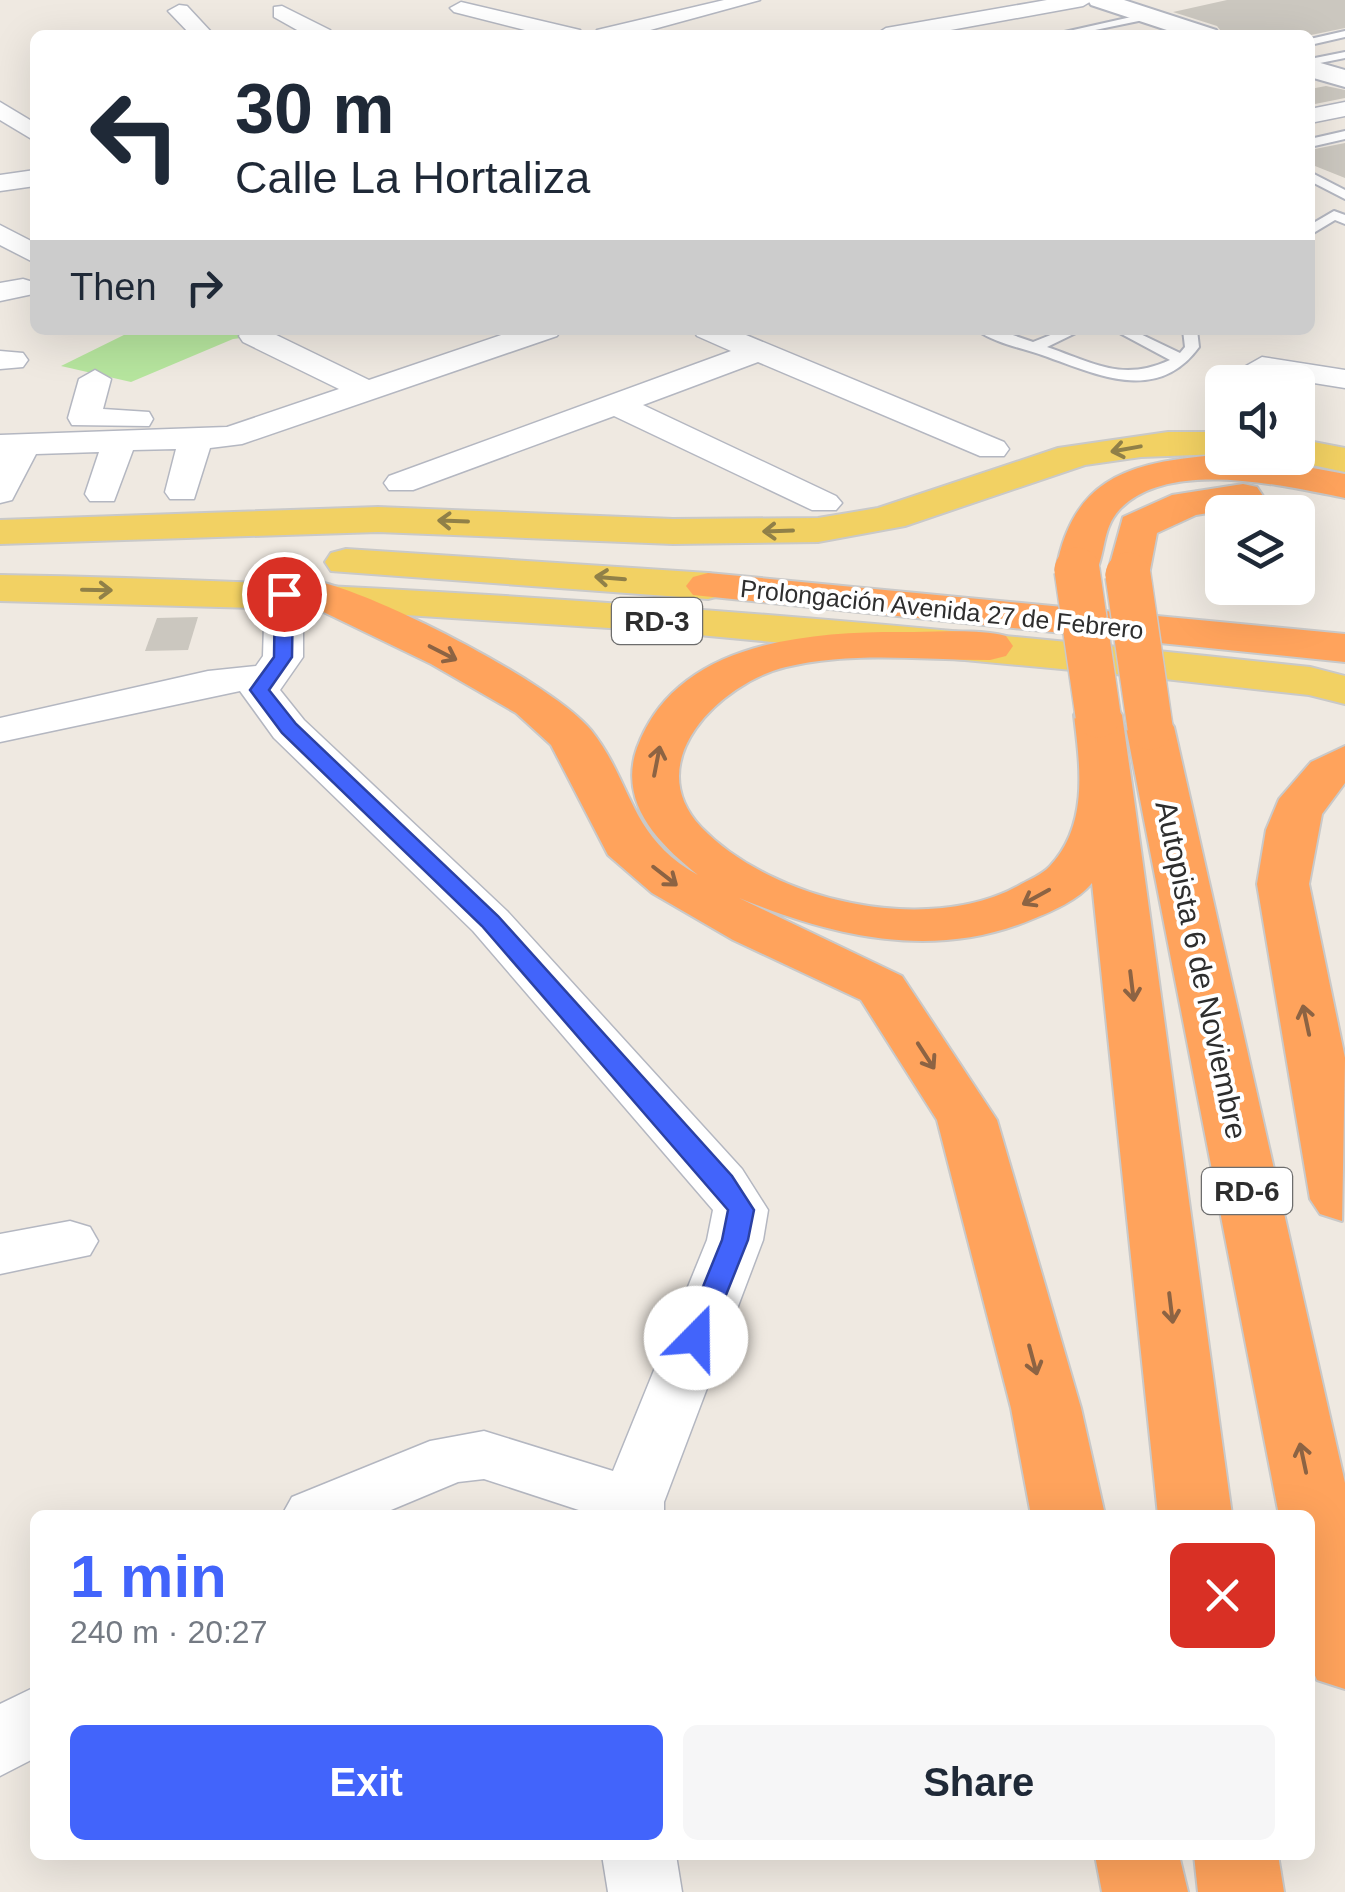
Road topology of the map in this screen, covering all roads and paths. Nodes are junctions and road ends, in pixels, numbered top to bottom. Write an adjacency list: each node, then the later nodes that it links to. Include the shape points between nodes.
1 (750, 0): 8 (street)
2 (1083, 0): 14 (street)
3 (1100, 0): 7 (main road)
4 (462, 8): 11 (street)
5 (180, 10): 9 (street)
6 (282, 12): 10 (street)
7 (1149, 16): 15 (lane); 16 (main road)
8 (683, 17): 12 (street); 13 (street)
9 (198, 30)
10 (313, 30)
11 (552, 30)
12 (627, 30)
13 (732, 30)
14 (914, 30)
15 (1080, 30)
16 (1190, 30)
17 (1345, 34): 18 (lane)
18 (1315, 41)
19 (6, 98): 22 (street)
20 (1345, 110): 21 (street)
21 (1315, 115)
22 (30, 128)
23 (1345, 135): 24 (lane)
24 (1315, 142)
25 (1315, 178): 29 (lane)
26 (30, 179): 28 (street)
27 (1345, 181): 29 (lane)
28 (0, 184)
29 (1326, 184): 30 (lane)
30 (1345, 194)
31 (1345, 220): 32 (lane, via 1334,216)
32 (1315, 228)
33 (30, 234): 34 (street)
34 (2, 244): 35 (street)
35 (30, 253)
36 (531, 335): 49 (street)
37 (720, 335): 44 (street)
38 (997, 335): 43 (lane)
39 (1062, 335): 43 (lane)
40 (1130, 335): 45 (lane)
41 (1191, 335): 45 (lane)
42 (254, 336): 49 (street)
43 (1032, 348): 45 (lane, via 1134,378)
44 (760, 351): 50 (street); 55 (street)
45 (1182, 360)
46 (1315, 374): 48 (street)
47 (95, 379): 52 (street, via 84,418 143,420)
48 (1345, 379)
49 (367, 391): 51 (street, via 230,437)
50 (615, 404): 58 (street); 62 (street)
51 (194, 441): 52 (street); 60 (street)
52 (129, 442): 54 (street); 61 (street)
53 (1205, 443): 64 (main road, one-way to 64, via 1093,455 1010,474 882,522 820,530)
54 (12, 445): 64 (street)
55 (992, 449)
56 (1315, 454): 57 (main road)
57 (1345, 460)
58 (401, 483)
59 (1345, 486): 73 (highway, Autopista 6 de Noviembre / RD-6, bridge, via 1221,468 1147,477 1102,504 1086,526 1077,570)
60 (182, 492)
61 (102, 494)
62 (824, 503)
63 (1345, 508): 73 (highway, Autopista 6 de Noviembre / RD-6, bridge, via 1216,497 1138,526 1128,575)
64 (2, 516): 65 (main road, Prolongación Avenida 27 de Febrero / RD-3, one-way to 64, via 452,566)
65 (708, 586): 68 (highway); 70 (highway, Prolongación Avenida 27 de Febrero / RD-3)
66 (0, 588): 67 (main road, Prolongación Avenida 27 de Febrero / RD-3, one-way to 67)
67 (304, 595): 69 (main road, Prolongación Avenida 27 de Febrero / RD-3); 71 (street); 82 (highway, one-way to 82, via 447,654 532,704 572,738 626,844 671,882 882,988 968,1120)
68 (1345, 632)
69 (990, 646): 72 (main road, Prolongación Avenida 27 de Febrero / RD-3); 76 (highway, one-way to 69, via 1070,877 1028,903 961,923 878,924 749,884 697,853 662,813 652,772 660,743 682,706 726,674 784,654)
70 (1345, 648)
71 (272, 676): 74 (street, via 208,683); 80 (street, via 260,690 289,728 490,921 741,1210)
72 (1333, 685)
73 (1124, 721): 76 (highway, Autopista 6 de Noviembre / RD-6); 84 (highway, Autopista 6 de Noviembre / RD-6, one-way to 73)
74 (0, 730)
75 (1345, 761): 77 (highway, one-way to 75, via 1282,884 1287,836 1300,799)
76 (1108, 792): 83 (highway, Autopista 6 de Noviembre / RD-6, one-way to 83)
77 (1344, 1200)
78 (70, 1241): 79 (street)
79 (0, 1254)
80 (632, 1509): 81 (street, via 484,1455 452,1458)
81 (326, 1510)
82 (1067, 1510)
83 (1195, 1510)
84 (1310, 1510)
85 (1315, 1529): 86 (highway, Autopista 6 de Noviembre / RD-6, one-way to 85)
86 (1345, 1656)
87 (30, 1721): 88 (street)
88 (0, 1745)
89 (640, 1860): 92 (street)
90 (1138, 1860): 93 (highway)
91 (1237, 1860): 94 (highway)
92 (645, 1892)
93 (1145, 1892)
94 (1241, 1892)

